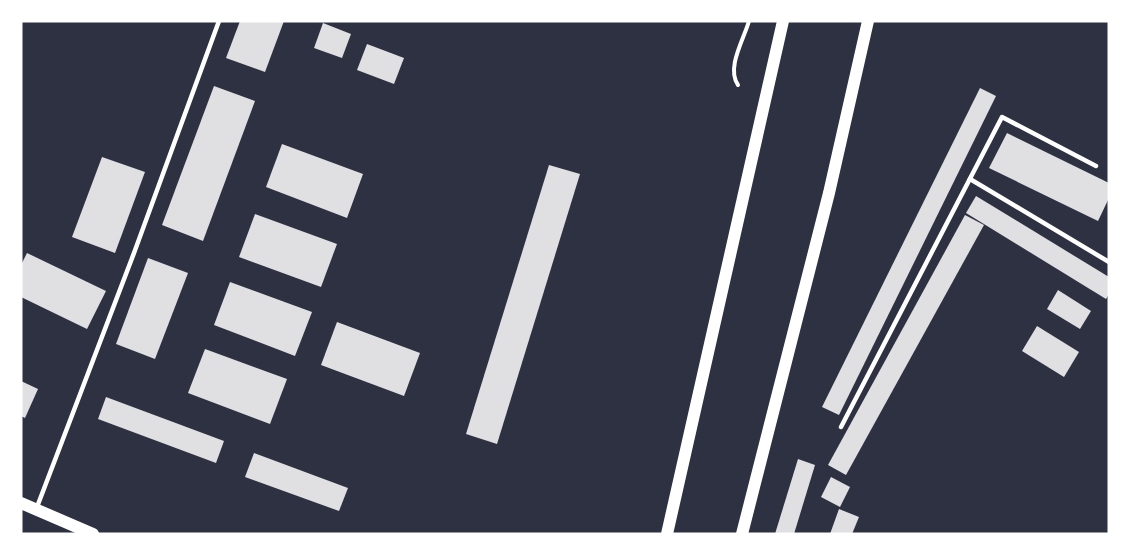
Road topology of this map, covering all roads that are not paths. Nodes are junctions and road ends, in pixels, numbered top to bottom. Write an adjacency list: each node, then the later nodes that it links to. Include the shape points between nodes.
1 (219, 21): 9 (lane)
2 (783, 21): 10 (main road)
3 (868, 21): 13 (main road, via 829,193)
4 (1096, 166): 5 (lane, via 1002,117)
5 (970, 179): 6 (lane); 7 (lane)
6 (1109, 262)
7 (841, 427)
8 (21, 503): 9 (main road)
9 (36, 510): 11 (main road)
10 (669, 528): 12 (main road)
11 (93, 534)
12 (659, 534)
13 (742, 534)

